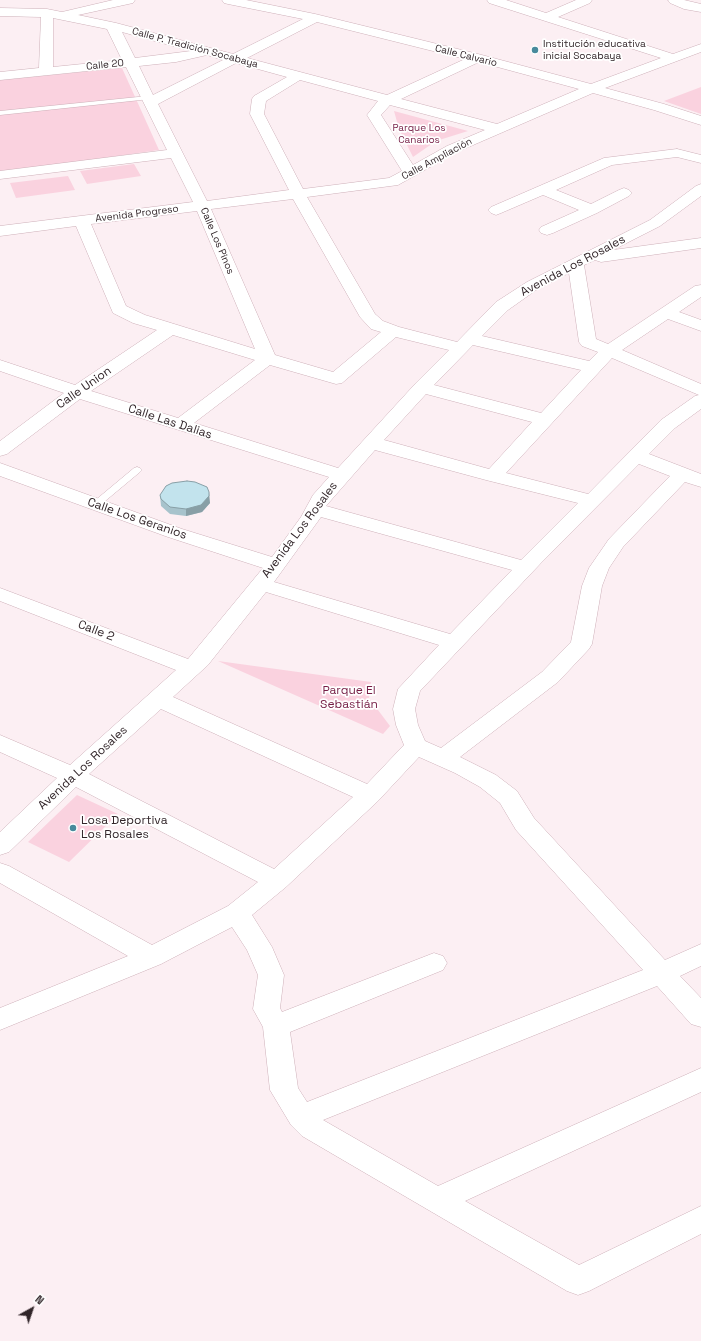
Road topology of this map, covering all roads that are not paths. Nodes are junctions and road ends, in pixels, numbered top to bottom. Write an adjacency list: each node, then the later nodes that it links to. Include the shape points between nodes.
1 (128, 0): 11 (street)
2 (228, 0): 7 (street, Calle Calvario)
3 (271, 0): 7 (street)
4 (493, 0): 12 (street)
5 (586, 0): 12 (street)
6 (674, 0): 8 (street)
7 (253, 5): 13 (street, Calle Calvario)
8 (701, 8)
9 (0, 12): 10 (street, Calle P. Tradición Socabaya)
10 (47, 13): 11 (street, Calle P. Tradición Socabaya); 21 (street)
11 (62, 15): 14 (street, Calle P. Tradición Socabaya)
12 (547, 17): 18 (street)
13 (315, 18): 17 (street, Calle Calvario); 19 (street)
14 (112, 26): 16 (street, Calle P. Tradición Socabaya); 20 (street, Calle Los Pinos)
15 (701, 48): 18 (street, Calle Ampliación)
16 (209, 52): 19 (street, Calle P. Tradición Socabaya); 20 (street, Calle 20)
17 (478, 58): 24 (street, Calle Calvario); 26 (street)
18 (673, 58): 24 (street, Calle Ampliación)
19 (234, 59): 23 (street, Calle P. Tradición Socabaya); 25 (street)
20 (130, 62): 21 (street, Calle 20); 25 (street, Calle Los Pinos)
21 (46, 71): 22 (street, Calle 20)
22 (0, 76)
23 (298, 76): 26 (street, Calle P. Tradición Socabaya); 37 (street, via 259,99 257,114)
24 (591, 89): 28 (street, Calle Calvario); 29 (street, Calle Ampliación)
25 (149, 100): 27 (lane); 30 (street, Calle Los Pinos)
26 (387, 100): 29 (street, Calle P. Tradición Socabaya); 32 (street, via 374,115)
27 (0, 112)
28 (701, 121)
29 (498, 129): 32 (street, Calle Ampliación, via 452,149)
30 (176, 153): 33 (street); 38 (street, Calle Los Pinos)
31 (701, 159): 35 (street, via 670,153 609,161)
32 (411, 173): 37 (street, Calle Ampliación, via 393,182)
33 (0, 175)
34 (701, 189): 45 (street, Avenida Los Rosales, via 655,223)
35 (544, 190): 39 (street); 40 (street)
36 (624, 193): 40 (street)
37 (298, 194): 38 (street, Avenida Progreso); 50 (street, via 368,317 377,325)
38 (202, 206): 41 (street, Avenida Progreso); 53 (street, Calle Los Pinos)
39 (496, 210)
40 (592, 210): 42 (street)
41 (82, 221): 43 (street, Avenida Progreso); 49 (street, via 119,309 139,319)
42 (547, 230)
43 (0, 231)
44 (701, 243): 45 (street)
45 (580, 261): 51 (street, Avenida Los Rosales, via 533,285 502,306); 52 (street, via 588,342)
46 (701, 290): 47 (street)
47 (667, 313): 48 (street); 52 (street)
48 (701, 326)
49 (170, 329): 53 (street); 58 (street, Calle Union)
50 (393, 331): 51 (street); 53 (street, via 336,379)
51 (465, 343): 55 (street); 56 (street, Avenida Los Rosales)
52 (609, 351): 55 (street); 57 (street)
53 (268, 358): 61 (street)
54 (0, 365): 58 (street, Calle Las Dalias)
55 (593, 367): 60 (street)
56 (422, 387): 60 (street); 62 (street, Avenida Los Rosales)
57 (701, 390)
58 (77, 392): 61 (street, Calle Las Dalias); 63 (street, Calle Union)
59 (701, 400): 64 (street, via 668,424)
60 (545, 420): 68 (street)
61 (180, 425): 67 (street, Calle Las Dalias)
62 (372, 443): 67 (street, Avenida Los Rosales); 68 (street)
63 (0, 450)
64 (637, 456): 69 (street); 70 (street)
65 (0, 469): 71 (street, Calle Los Geranios)
66 (136, 470): 71 (lane)
67 (342, 475): 72 (street, Avenida Los Rosales)
68 (493, 476): 70 (street)
69 (692, 478): 82 (street, via 616,544 599,568 592,586 581,644 550,676)
70 (592, 500): 74 (street)
71 (95, 505): 73 (street, Calle Los Geranios)
72 (314, 509): 73 (street, Avenida Los Rosales, via 311,517); 74 (street)
73 (275, 565): 75 (street, Avenida Los Rosales)
74 (526, 568): 77 (street)
75 (260, 584): 77 (street); 78 (street, Avenida Los Rosales, via 231,624)
76 (0, 594): 78 (street, Calle 2)
77 (453, 642): 81 (street, via 409,689 404,709 407,725)
78 (191, 668): 79 (street, Avenida Los Rosales)
79 (159, 698): 83 (street, Avenida Los Rosales); 84 (street)
80 (0, 743): 83 (street)
81 (416, 746): 82 (street); 84 (street)
82 (443, 758): 92 (street, via 488,781 509,797 525,824)
83 (73, 776): 85 (street, Avenida Los Rosales); 87 (street)
84 (370, 795): 87 (street)
85 (0, 846)
86 (0, 872): 90 (street)
87 (278, 880): 88 (street)
88 (237, 913): 90 (street); 95 (street, via 259,947 271,975 266,1009)
89 (701, 954): 92 (street)
90 (152, 957): 94 (street)
91 (434, 963): 95 (street)
92 (662, 973): 93 (street); 97 (street)
93 (701, 1016)
94 (0, 1019)
95 (276, 1026): 97 (street, via 284,1090)
96 (701, 1079): 98 (street)
97 (301, 1117): 98 (street, via 312,1128)
98 (437, 1200): 99 (street, via 578,1281)
99 (701, 1219)

